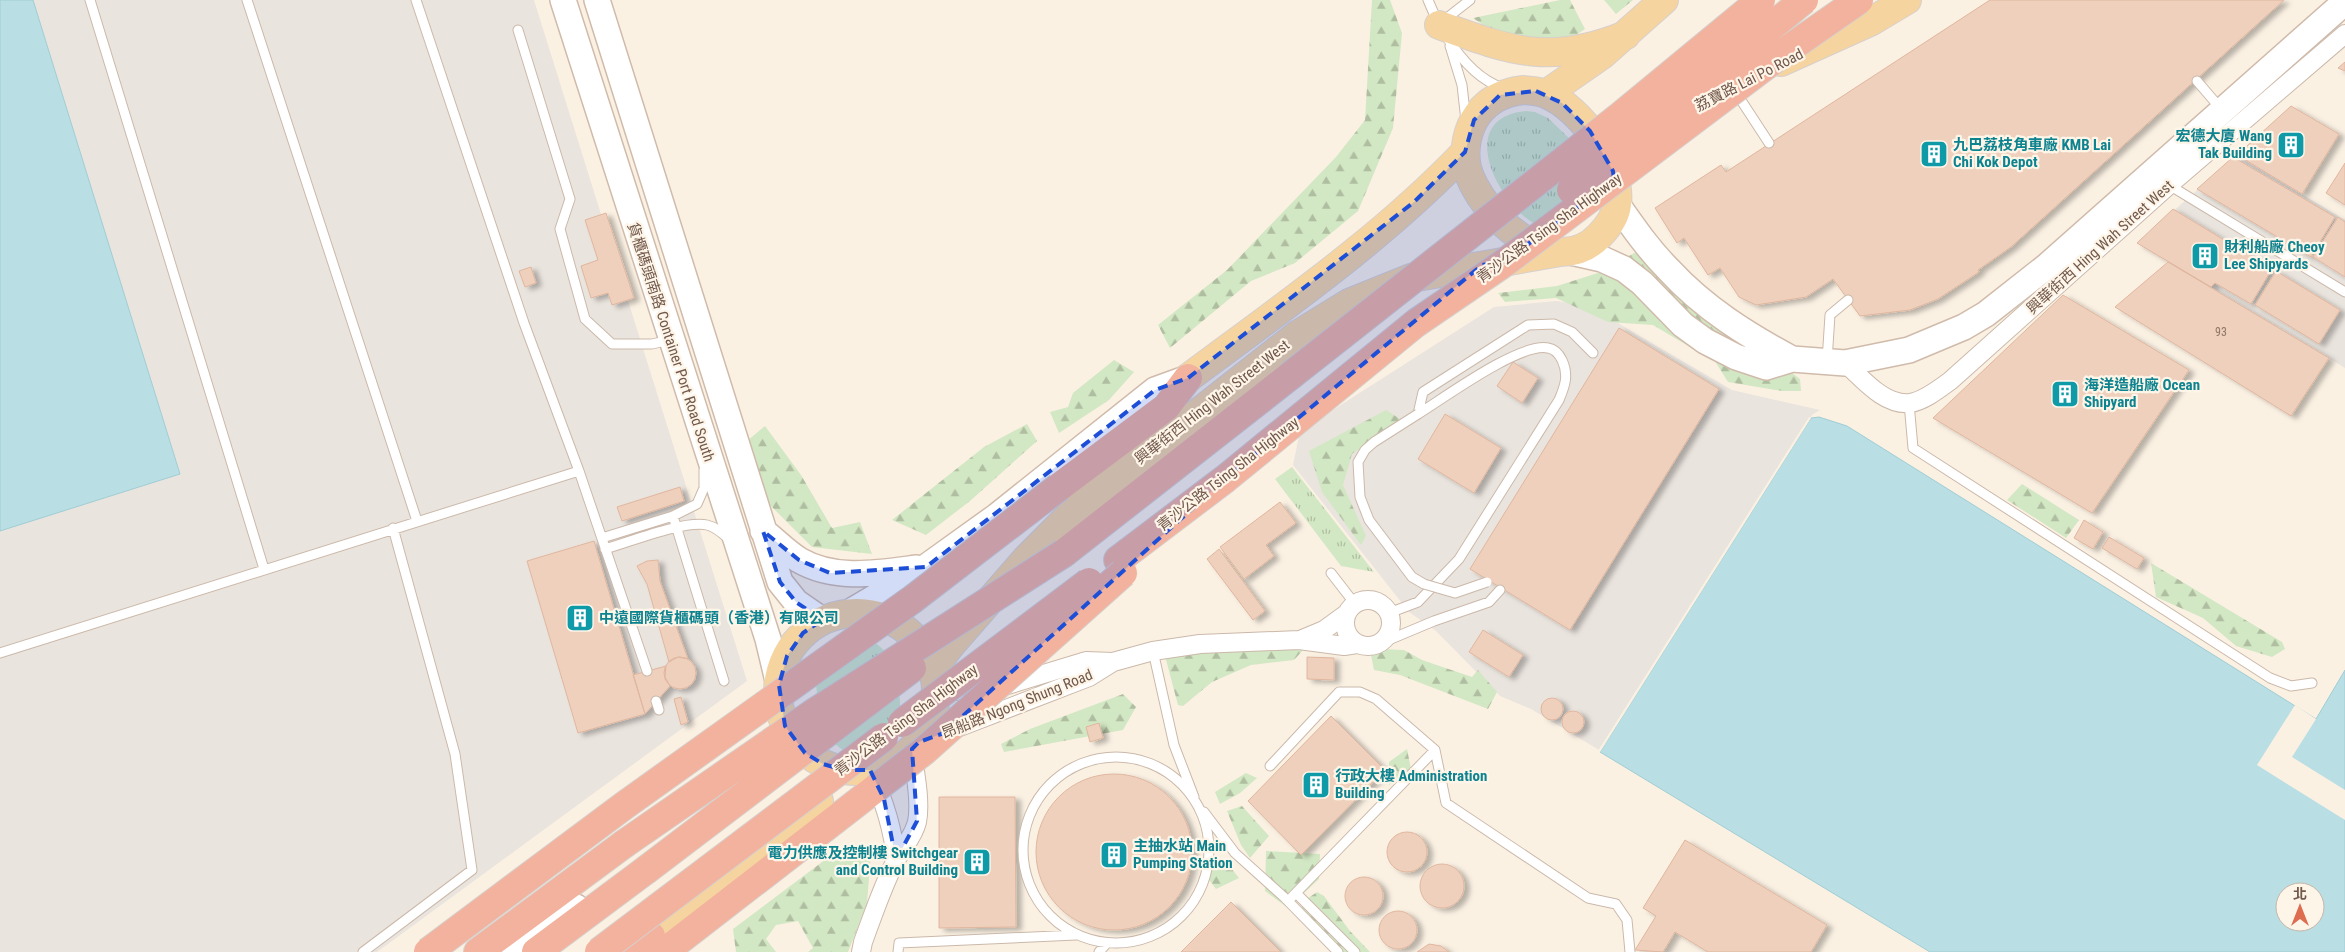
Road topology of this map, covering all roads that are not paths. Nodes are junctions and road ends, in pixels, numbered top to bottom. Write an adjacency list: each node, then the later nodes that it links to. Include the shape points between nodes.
1 (90, 0): 51 (lane)
2 (248, 0): 42 (lane)
3 (416, 0): 39 (lane, via 524,323)
4 (563, 0): 31 (street, 貨櫃碼頭南路 Container Port Road South)
5 (597, 0): 45 (street, 貨櫃碼頭南路 Container Port Road South)
6 (1428, 0): 15 (lane)
7 (1470, 0): 15 (lane)
8 (1664, 0): 17 (main road)
9 (1761, 0): 49 (highway, bridge, via 1425,271)
10 (1804, 0): 30 (highway, bridge, via 1497,251)
11 (1859, 0): 30 (highway, 青沙公路 Tsing Sha Highway, bridge)
12 (1908, 0): 19 (main road, 荔寶路 Lai Po Road, via 1872,21)
13 (2345, 2): 22 (street, 興華街西 Hing Wah Street West)
14 (518, 30): 31 (lane, via 570,199 560,229 585,319 612,344 652,344)
15 (1444, 33): 17 (main road, via 1540,53 1579,51); 20 (lane, via 1466,63 1489,84); 24 (lane, via 1462,85)
16 (2345, 34): 25 (street, 興華街西 Hing Wah Street West)
17 (1626, 35): 21 (main road)
18 (2197, 81): 22 (lane)
19 (1731, 85): 23 (lane); 26 (main road, 荔寶路 Lai Po Road, via 1694,106 1666,128 1643,154)
20 (1512, 92): 21 (main road, via 1524,90); 24 (main road, via 1496,98 1482,109 1474,120)
21 (1546, 94): 26 (main road, via 1562,104 1590,132 1603,151 1613,171)
22 (2222, 112): 34 (street, 興華街西 Hing Wah Street West, via 2047,266 1986,314 1909,350)
23 (1769, 143)
24 (1466, 144): 27 (main road, via 1467,167 1472,181 1503,224 1520,238); 35 (main road, via 1438,180 1391,221)
25 (2169, 185): 28 (lane); 36 (street, 興華街西 Hing Wah Street West, via 1950,381)
26 (1617, 198): 27 (main road, via 1610,223 1596,240 1582,250); 33 (street, 興華街西 Hing Wah Street West, via 1645,243 1687,288 1729,322)
27 (1566, 252): 33 (street, 興華街西 Hing Wah Street West, via 1602,259 1624,269 1683,325 1736,357 1766,368); 67 (main road, 興華街西 Hing Wah Street West, via 1411,278 1349,303 1297,335 1078,507 1026,559 951,644)
28 (2345, 292)
29 (1848, 300): 34 (lane, via 1830,315)
30 (1416, 324): 40 (highway, 青沙公路 Tsing Sha Highway)
31 (670, 340): 38 (street, 貨櫃碼頭南路 Container Port Road South)
32 (1593, 353): 37 (lane, via 1572,332 1554,324 1528,325 1423,392)
33 (1792, 360): 34 (street, 興華街西 Hing Wah Street West)
34 (1836, 363): 36 (street, via 1880,395)
35 (1188, 378): 50 (street, via 1155,390); 87 (highway, bridge, via 1166,407 913,599 625,805)
36 (1909, 403): 69 (lane, via 1913,448 2270,678 2291,686)
37 (1418, 414): 54 (lane, bridge, via 1365,450 1358,462 1359,487 1369,520 1412,577); 54 (lane, via 1512,355 1548,348 1558,353 1565,365 1567,379 1558,400 1459,559)
38 (704, 445): 41 (lane, via 702,496 697,504); 47 (street, 貨櫃碼頭南路 Container Port Road South)
39 (579, 471): 42 (lane); 46 (lane)
40 (1225, 479): 85 (highway, bridge, via 924,751); 91 (highway, 青沙公路 Tsing Sha Highway, bridge)
41 (673, 516): 44 (lane); 46 (lane)
42 (417, 521): 43 (lane)
43 (393, 528): 51 (lane); 86 (lane, via 455,754 472,870)
44 (677, 528): 47 (lane, via 690,524 707,525 719,530); 48 (lane); 68 (lane)
45 (763, 531): 50 (street, via 799,560 830,573 862,574); 59 (street, 貨櫃碼頭南路 Container Port Road South, via 780,582 796,602)
46 (602, 538): 48 (lane)
47 (737, 547): 70 (street, 貨櫃碼頭南路 Container Port Road South, via 768,639)
48 (606, 549): 66 (lane)
49 (1064, 553): 88 (highway, bridge, via 812,714 624,844); 90 (highway, bridge)
50 (926, 567): 57 (street)
51 (264, 569): 64 (lane)
52 (1331, 574): 56 (lane)
53 (1487, 582): 54 (lane, bridge, via 1455,593)
54 (1433, 587): 58 (lane, via 1418,602)
55 (1500, 590): 62 (lane, via 1489,602)
56 (1351, 609): 58 (street, via 1370,600 1378,602); 60 (street, 昂船路 Ngong Shung Road, via 1324,630); 61 (street, via 1345,628)
57 (850, 612): 59 (main road); 67 (main road, via 877,615 902,626 921,644)
58 (1389, 613): 62 (street, via 1391,627 1385,640)
59 (822, 620): 70 (main road, via 794,642)
60 (1299, 640): 61 (street, 昂船路 Ngong Shung Road, via 1344,646); 63 (street, 昂船路 Ngong Shung Road, via 1200,644)
61 (1358, 644): 62 (street, 昂船路 Ngong Shung Road)
62 (1378, 644)
63 (1153, 651): 65 (street, 昂船路 Ngong Shung Road); 79 (lane, via 1174,745)
64 (0, 653)
65 (1113, 662): 67 (street, 昂船路 Ngong Shung Road, via 1086,661 991,690); 74 (street, 昂船路 Ngong Shung Road, via 1089,677)
66 (647, 671)
67 (935, 680): 74 (main road, via 932,718)
68 (724, 681)
69 (2312, 684)
70 (779, 685): 73 (main road)
71 (656, 701): 72 (lane)
72 (659, 710)
73 (785, 726): 77 (main road, via 806,753 823,764); 89 (street, via 757,776 734,799)
74 (915, 746): 78 (main road, via 900,759); 80 (street, via 917,820 911,838)
75 (1435, 750): 76 (lane, via 1376,699 1360,692 1339,692); 81 (lane); 98 (lane, via 1446,803 1588,898 1616,904 1627,920)
76 (1270, 766)
77 (843, 770): 78 (main road); 85 (main road, via 817,804)
78 (870, 770): 80 (street, via 884,799)
79 (1197, 804): 82 (lane, via 1235,853); 83 (lane, via 1177,780 1150,764 1119,757 1087,762 1059,776 1037,800 1025,828 1023,860 1031,891 1050,916); 84 (lane, via 1208,831 1209,860 1202,888 1186,912 1163,930 1136,941)
80 (896, 860): 93 (street, via 863,942)
81 (1296, 893): 82 (lane); 97 (lane)
82 (1288, 901): 96 (lane)
83 (1076, 935): 84 (lane); 94 (lane, via 899,943)
84 (1107, 943): 95 (lane)
85 (651, 947): 92 (street)
86 (363, 952)
87 (428, 952)
88 (478, 952)
89 (510, 952)
90 (536, 952)
91 (599, 952)
92 (630, 952)
93 (862, 952)
94 (898, 952)
95 (1100, 952)
96 (1338, 952)
97 (1355, 952)
98 (1630, 952)

